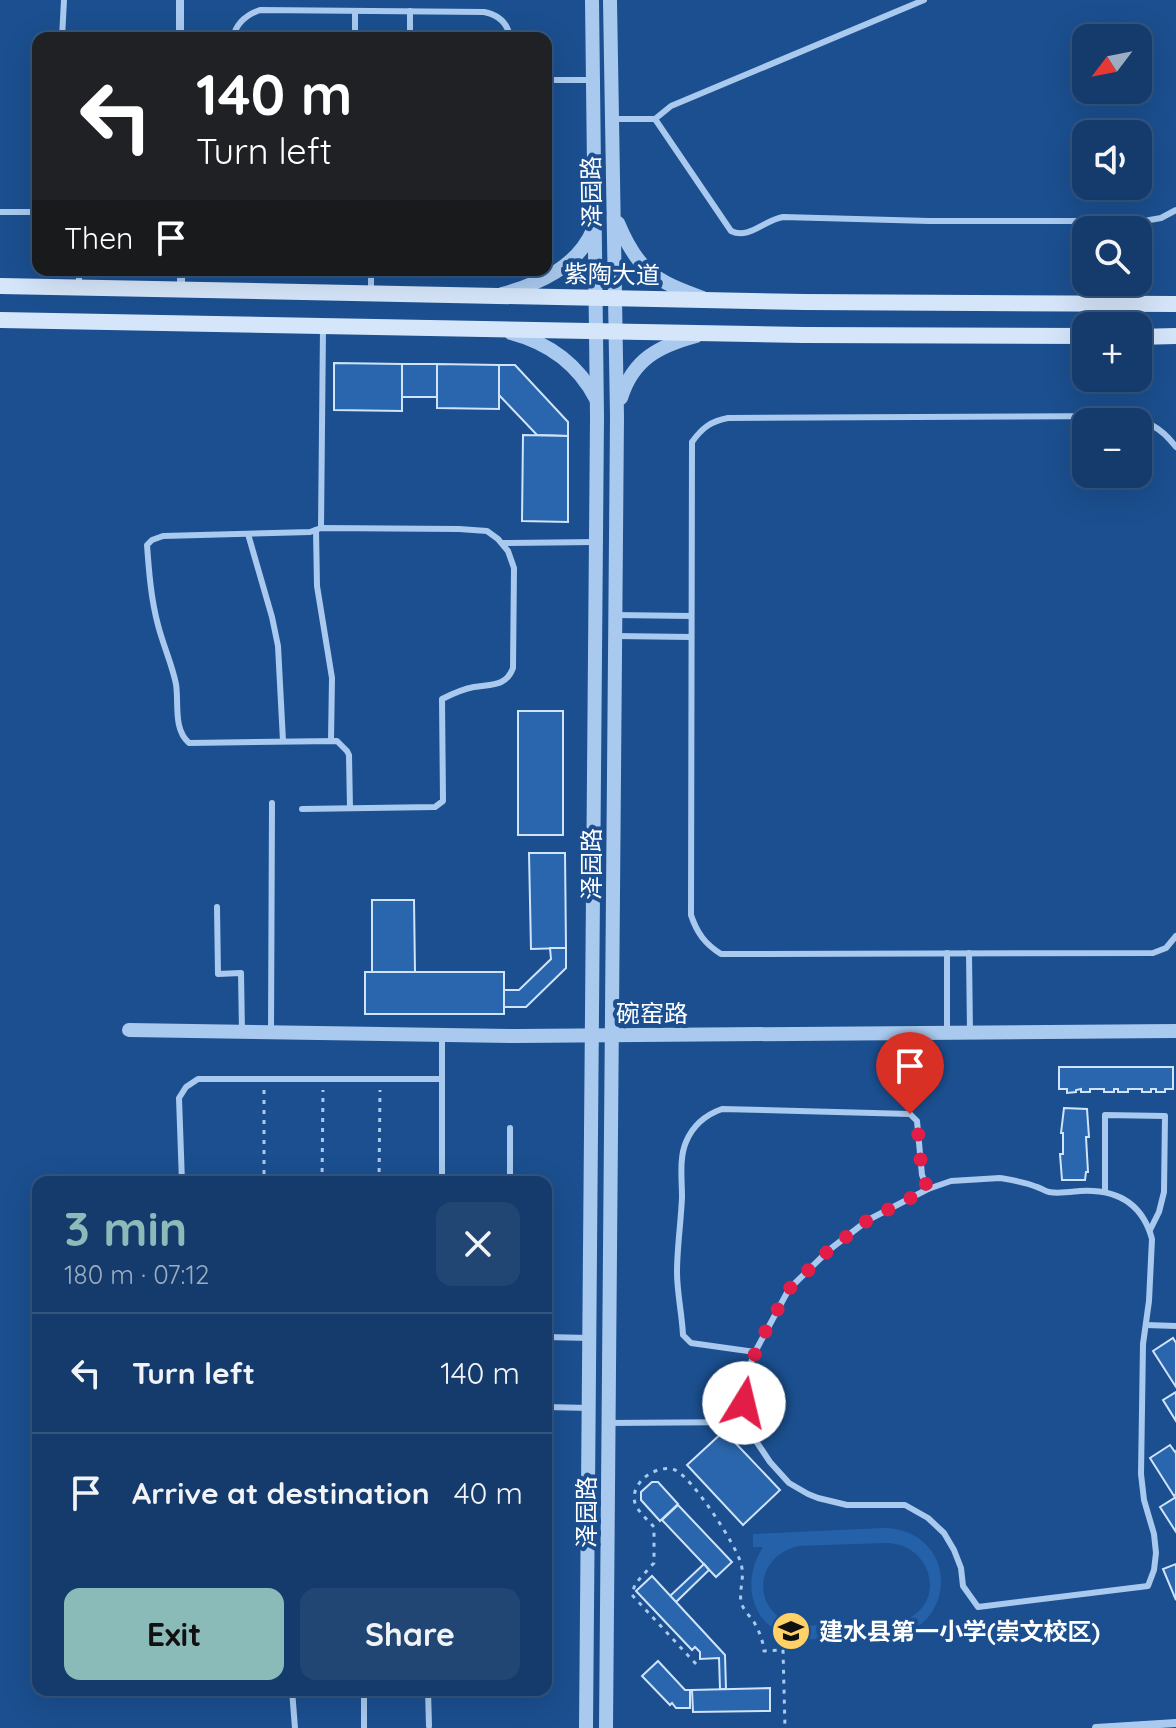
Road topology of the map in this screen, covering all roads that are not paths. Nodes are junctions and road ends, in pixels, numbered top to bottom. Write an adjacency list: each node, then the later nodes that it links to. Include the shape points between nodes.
1 (64, 0): 8 (lane)
2 (180, 0): 9 (street)
3 (592, 0): 15 (street, 泽园路)
4 (610, 0): 16 (street, 泽园路)
5 (924, 0): 17 (lane, via 671,106)
6 (355, 11): 7 (lane); 10 (lane, via 260,10); 11 (lane)
7 (410, 11): 12 (lane); 13 (lane, via 491,13)
8 (62, 32)
9 (180, 32)
10 (234, 32)
11 (355, 32)
12 (410, 32)
13 (509, 32)
14 (552, 80): 15 (lane)
15 (593, 80): 22 (street, 泽园路)
16 (612, 119): 17 (lane); 21 (street, 泽园路)
17 (655, 119): 18 (lane, via 738,234 783,217 1144,221)
18 (1176, 210)
19 (0, 212): 20 (lane)
20 (32, 212)
21 (614, 213): 33 (street, 泽园路); 34 (street, via 645,268 664,283)
22 (594, 226): 23 (street, via 577,254); 32 (street, 泽园路)
23 (552, 274)
24 (181, 276): 29 (street)
25 (371, 276): 30 (lane)
26 (547, 276): 31 (street)
27 (79, 279): 28 (main road, 紫陶大道); 29 (main road, 紫陶大道)
28 (0, 286)
29 (181, 289): 30 (main road, 紫陶大道)
30 (371, 293): 31 (main road, 紫陶大道)
31 (495, 295): 32 (main road, 紫陶大道)
32 (595, 297): 33 (main road, 紫陶大道); 39 (street, 泽园路)
33 (615, 298): 34 (main road, 紫陶大道); 40 (street, 泽园路)
34 (707, 300): 35 (main road, 紫陶大道)
35 (1176, 304)
36 (0, 320): 37 (main road)
37 (323, 326): 38 (main road); 48 (lane)
38 (491, 329): 39 (main road); 45 (street, via 550,348 576,369)
39 (596, 331): 40 (main road); 45 (street, 泽园路)
40 (616, 331): 41 (main road); 46 (street, 泽园路)
41 (705, 333): 42 (main road); 46 (street, via 674,342 643,360 629,378)
42 (1072, 336)
43 (1176, 336): 44 (main road)
44 (1152, 337)
45 (597, 401): 50 (street, 泽园路)
46 (617, 410): 52 (street, 泽园路)
47 (1176, 447): 53 (lane, via 1155,426 1122,416 712,422 692,442)
48 (318, 529): 49 (lane); 51 (lane, via 487,531); 56 (lane, via 317,586 332,678)
49 (248, 534): 57 (lane, via 278,646); 57 (lane, via 152,540 147,545 152,596 183,737 189,743)
50 (596, 542): 51 (lane); 72 (street, 泽园路)
51 (503, 543): 59 (lane, via 514,568 513,668 501,683 442,699 443,801 435,807)
52 (615, 615): 53 (lane); 54 (street, 泽园路)
53 (691, 616): 55 (lane)
54 (615, 636): 55 (lane); 73 (street, 泽园路)
55 (691, 637): 63 (lane, via 691,915 699,935 721,954)
56 (331, 740): 57 (lane); 59 (lane, via 349,755)
57 (283, 741)
58 (272, 803): 68 (lane)
59 (350, 808): 60 (lane)
60 (302, 809)
61 (217, 907): 67 (lane, via 218,974 241,973)
62 (1176, 936): 64 (lane, via 1153,953)
63 (947, 953): 64 (lane); 70 (lane)
64 (969, 953): 69 (lane)
65 (129, 1030): 67 (street, 碗窑路)
66 (1176, 1031): 69 (street, 碗窑路)
67 (242, 1032): 68 (street, 碗窑路)
68 (271, 1032): 71 (street, 碗窑路)
69 (970, 1032): 70 (street, 碗窑路)
70 (947, 1033): 73 (street, 碗窑路)
71 (442, 1035): 72 (street, 碗窑路); 74 (lane)
72 (592, 1035): 73 (street, 碗窑路); 85 (street, 泽园路)
73 (612, 1035): 90 (street, 泽园路)
74 (442, 1079): 76 (lane, via 198,1079 179,1098); 77 (lane)
75 (510, 1128): 78 (lane)
76 (182, 1176)
77 (442, 1176)
78 (510, 1176)
79 (928, 1189): 80 (lane, via 951,1181 1000,1178 1051,1193); 86 (lane, via 868,1220 829,1250 789,1289); 86 (lane, via 917,1121 910,1114 722,1109 699,1122 683,1151 677,1274 683,1335 691,1343)
80 (1105, 1192): 81 (lane, via 1133,1206); 81 (lane, via 1105,1115 1165,1116 1164,1192)
81 (1150, 1230): 82 (lane)
82 (1146, 1325): 83 (lane); 89 (lane, via 1141,1474 1156,1553 1148,1586 978,1607 963,1586 954,1550 928,1518 905,1505 847,1505 808,1494 770,1462)
83 (1176, 1326)
84 (552, 1337): 85 (lane)
85 (589, 1338): 88 (street, 泽园路)
86 (755, 1352): 89 (lane, via 744,1382)
87 (552, 1407): 88 (lane)
88 (589, 1408): 98 (street, 泽园路)
89 (748, 1422): 90 (lane)
90 (608, 1423): 99 (street, 泽园路)
91 (292, 1696): 96 (lane)
92 (364, 1696): 97 (lane)
93 (428, 1696): 95 (lane)
94 (1176, 1723): 100 (street)
95 (429, 1726)
96 (295, 1728)
97 (364, 1728)
98 (586, 1728)
99 (606, 1728)
100 (1096, 1728)

